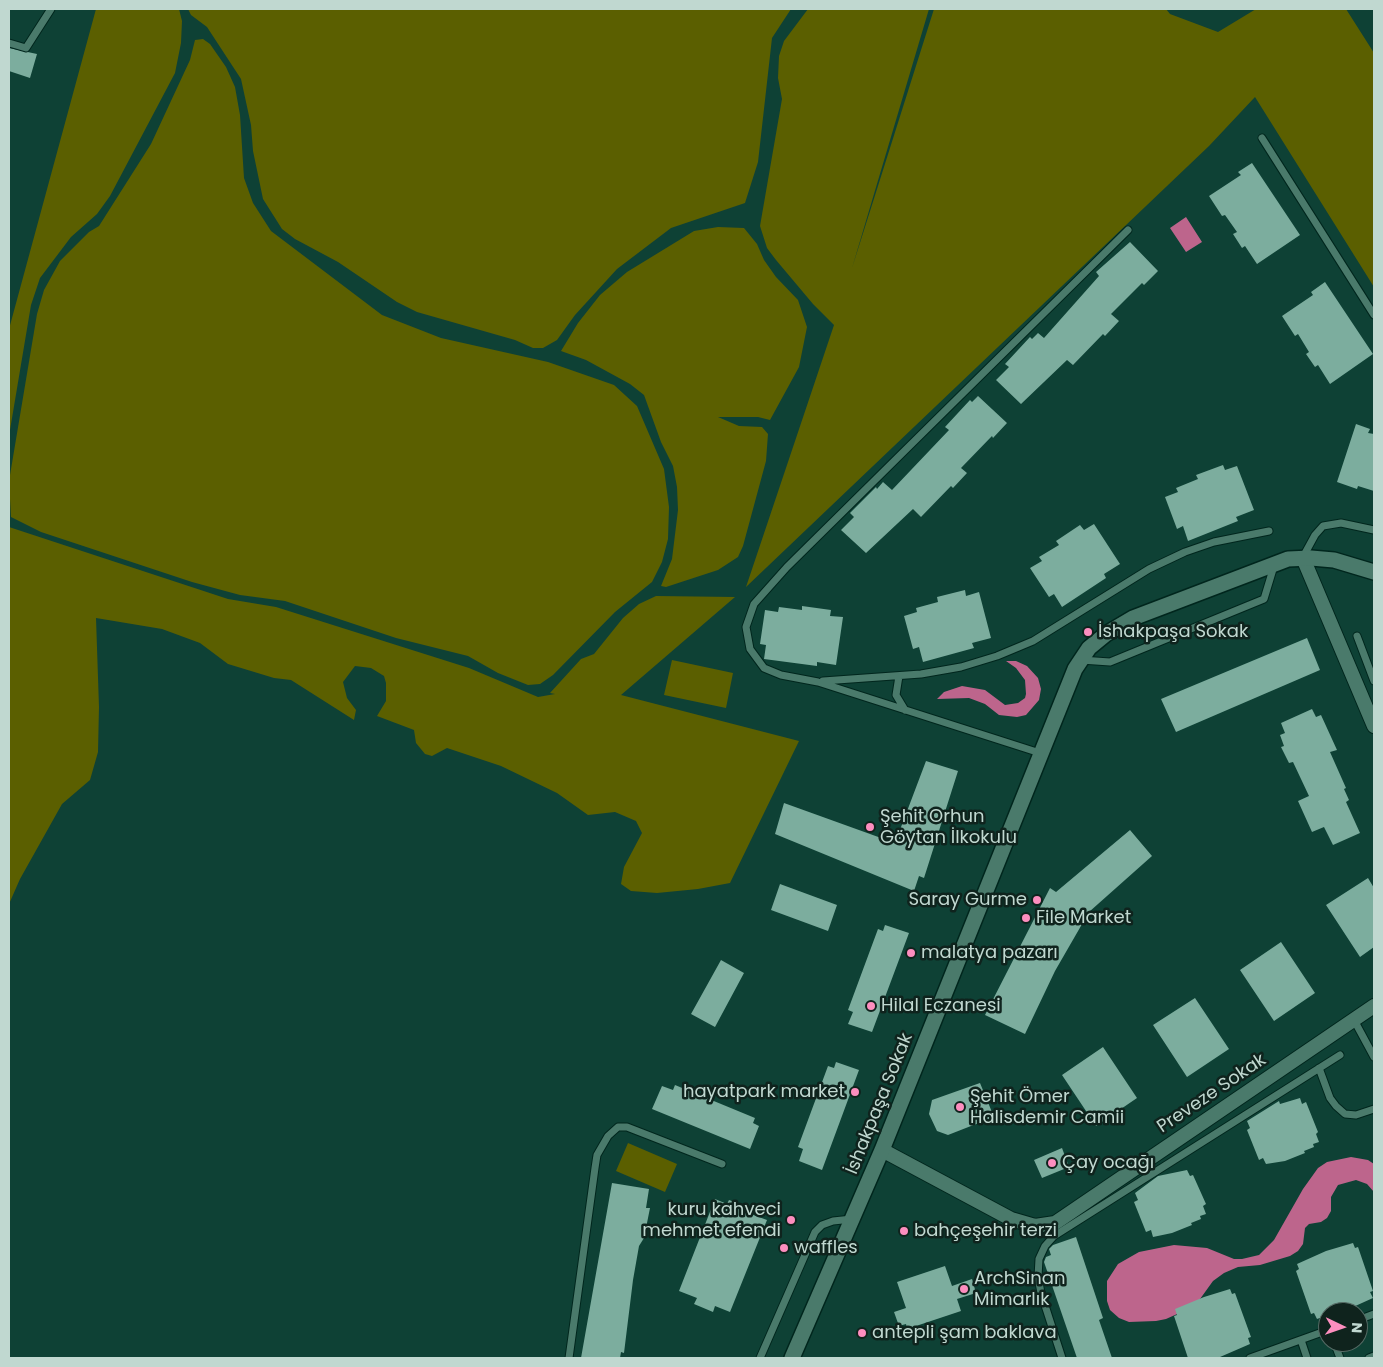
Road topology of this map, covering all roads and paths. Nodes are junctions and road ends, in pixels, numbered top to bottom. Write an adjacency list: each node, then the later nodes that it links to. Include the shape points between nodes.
1 (51, 9): 2 (lane, via 26,48)
2 (9, 43)
3 (1262, 138): 5 (lane)
4 (1128, 230): 15 (lane, via 787,567 754,604 746,627 746,638 756,660 764,668 781,675)
5 (1374, 315)
6 (1374, 530): 8 (lane, via 1341,523 1323,526)
7 (1269, 531): 13 (lane, via 1214,542 1184,552 1149,569 1033,641 997,656 961,667)
8 (1303, 558): 9 (street, İshakpaşa Sokak); 10 (street, İshakpaşa Sokak, via 1334,560); 17 (street)
9 (1275, 564): 12 (street, İshakpaşa Sokak, via 1133,618 1106,634 1089,648); 12 (lane, via 1264,599 1110,662)
10 (1374, 572)
11 (1357, 636): 14 (lane)
12 (1081, 660): 18 (street, İshakpaşa Sokak)
13 (899, 676): 15 (lane); 16 (lane, via 896,695)
14 (1374, 681)
15 (818, 682): 16 (lane)
16 (906, 710): 18 (lane)
17 (1374, 726)
18 (1040, 754): 25 (street, İshakpaşa Sokak)
19 (1374, 1006): 20 (street, Preveze Sokak)
20 (1354, 1020): 22 (lane); 25 (street, Preveze Sokak, via 1055,1223 1035,1226 1012,1219)
21 (1340, 1054): 23 (lane)
22 (1374, 1057)
23 (1319, 1068): 24 (lane, via 1330,1098 1345,1114 1356,1115); 34 (lane, via 1054,1236 1039,1259 1038,1277)
24 (1374, 1109)
25 (882, 1150): 27 (street, İshakpaşa Sokak)
26 (722, 1164): 31 (lane, via 627,1127 618,1127 608,1136 597,1155)
27 (852, 1218): 32 (lane, via 832,1221 815,1232); 33 (street, İshakpaşa Sokak)
28 (1318, 1334): 29 (lane)
29 (1301, 1340): 35 (lane); 36 (lane)
30 (1374, 1356): 37 (lane)
31 (569, 1358)
32 (760, 1358)
33 (792, 1358)
34 (1062, 1358)
35 (1250, 1358)
36 (1307, 1358)
37 (1369, 1358)

